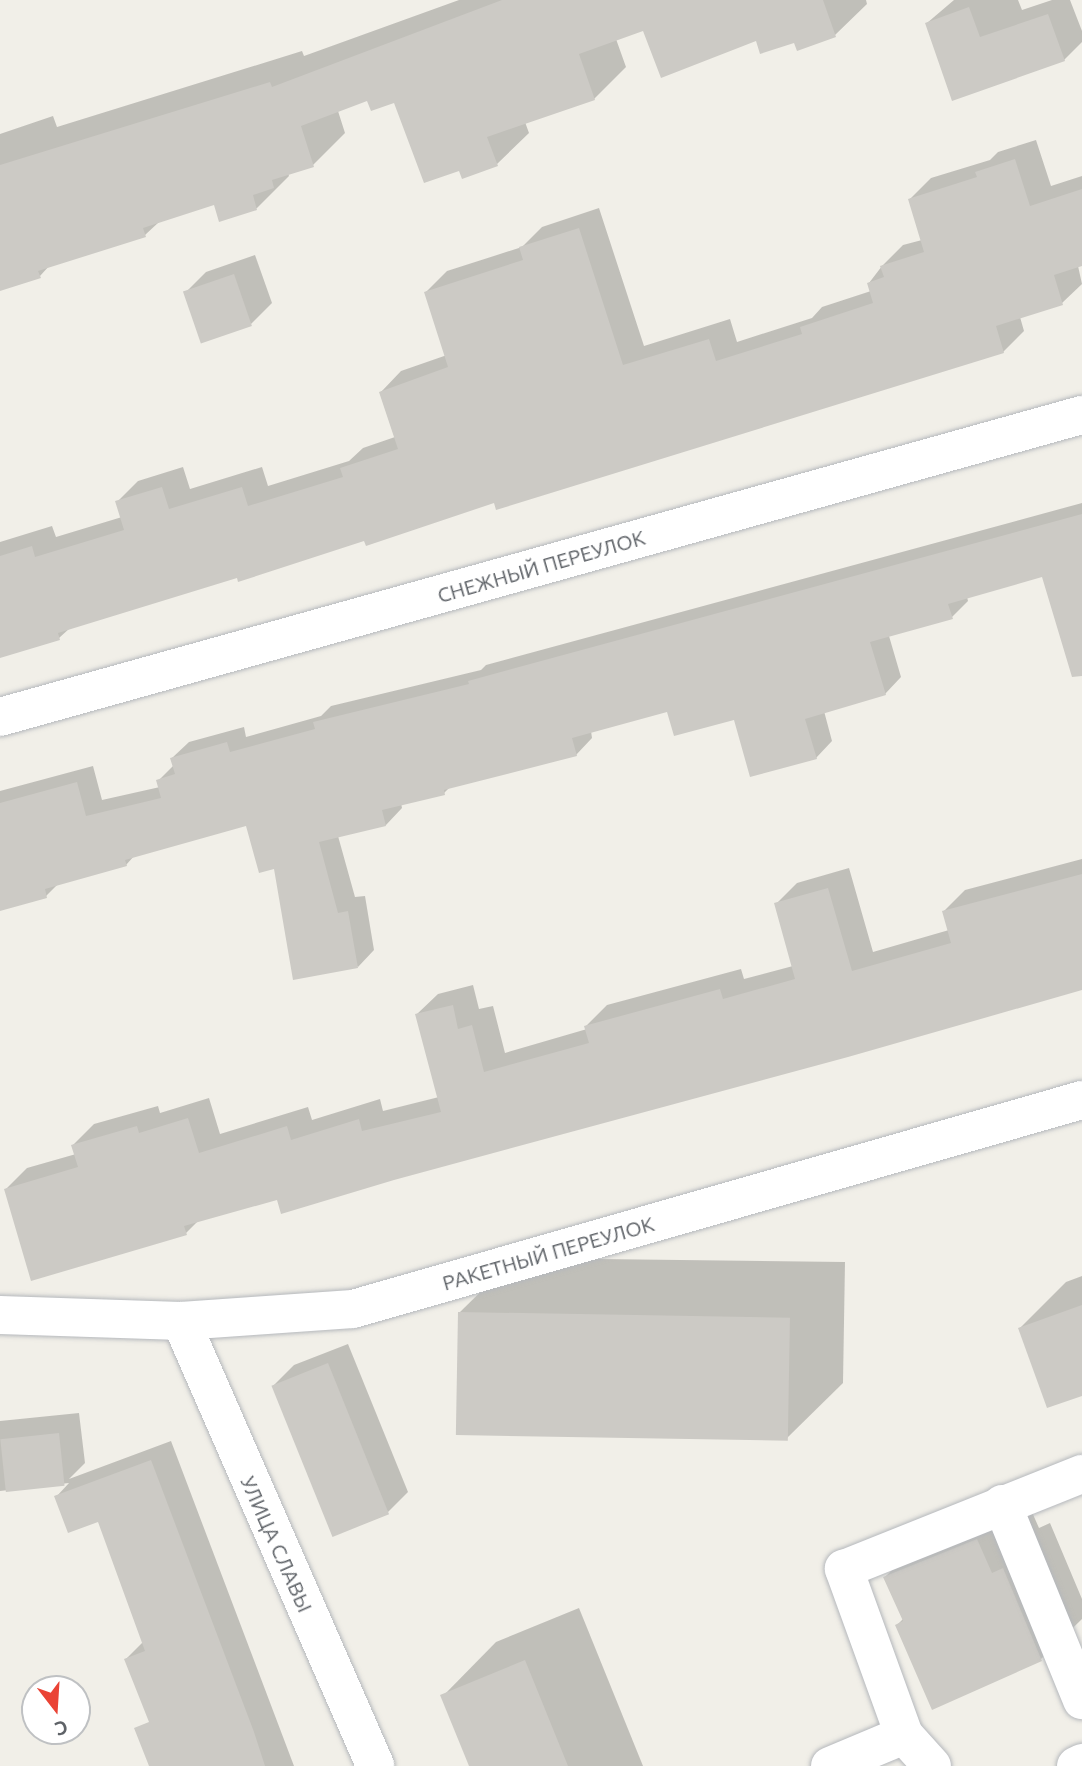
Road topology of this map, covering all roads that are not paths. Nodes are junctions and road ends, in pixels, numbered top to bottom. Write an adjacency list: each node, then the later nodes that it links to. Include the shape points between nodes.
1 (1082, 415): 2 (street, СНЕЖНЫЙ ПЕРЕУЛОК)
2 (0, 717)
3 (1082, 1100): 5 (street, РАКЕТНЫЙ ПЕРЕУЛОК, via 353,1309)
4 (0, 1315): 5 (street, РАКЕТНЫЙ ПЕРЕУЛОК)
5 (181, 1321): 11 (street, УЛИЦА СЛАВЫ)
6 (1082, 1474): 7 (street)
7 (1002, 1504): 8 (street); 9 (street, via 844,1569)
8 (1082, 1700)
9 (904, 1735): 12 (street); 13 (street)
10 (1082, 1763): 14 (street)
11 (375, 1766)
12 (830, 1766)
13 (932, 1766)
14 (1076, 1766)

